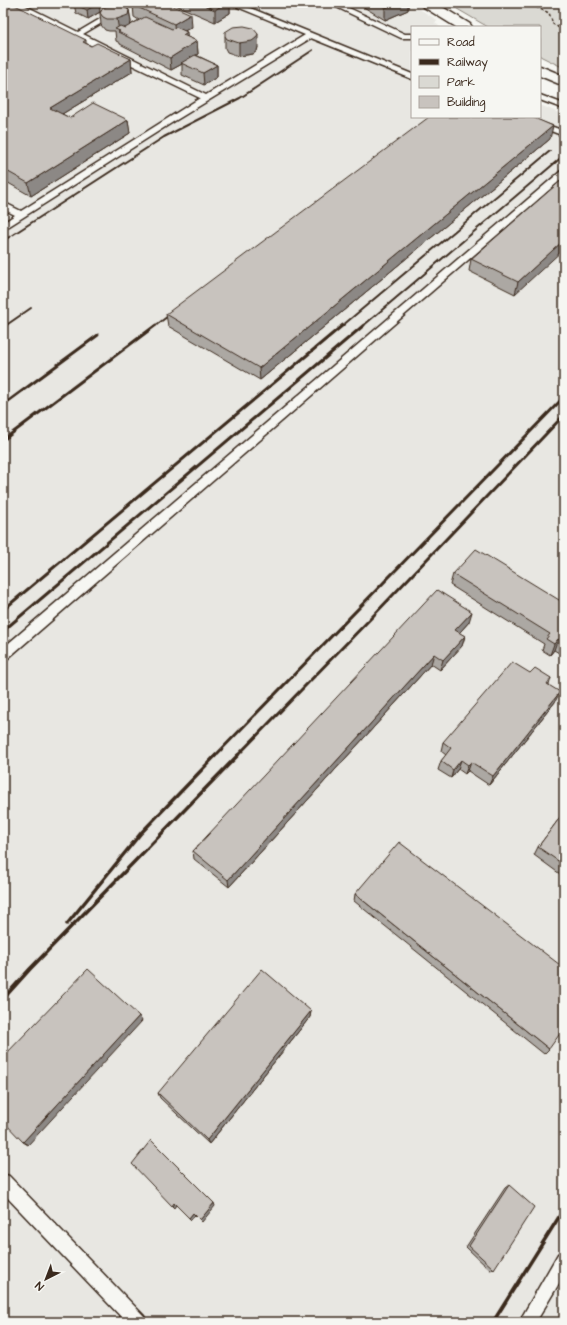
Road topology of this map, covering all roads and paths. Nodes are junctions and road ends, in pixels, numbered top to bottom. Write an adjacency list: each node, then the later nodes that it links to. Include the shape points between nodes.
1 (14, 3): 9 (lane)
2 (132, 3): 9 (lane)
3 (232, 3): 10 (lane)
4 (332, 3): 11 (lane, via 404,36)
5 (427, 3): 7 (street)
6 (526, 3): 8 (path, via 549,13 553,24)
7 (463, 26)
8 (564, 31)
9 (77, 35): 16 (lane)
10 (309, 36): 13 (lane); 16 (lane)
11 (411, 36)
12 (541, 70): 14 (street)
13 (411, 77)
14 (564, 82)
15 (541, 97): 17 (lane)
16 (206, 98): 22 (lane)
17 (564, 107)
18 (521, 118): 19 (lane)
19 (564, 134)
20 (564, 173): 24 (lane)
21 (3, 205): 22 (lane)
22 (21, 215): 23 (lane)
23 (3, 227)
24 (3, 656)
25 (3, 1182): 27 (lane)
26 (564, 1260): 28 (lane)
27 (138, 1322)
28 (527, 1322)

